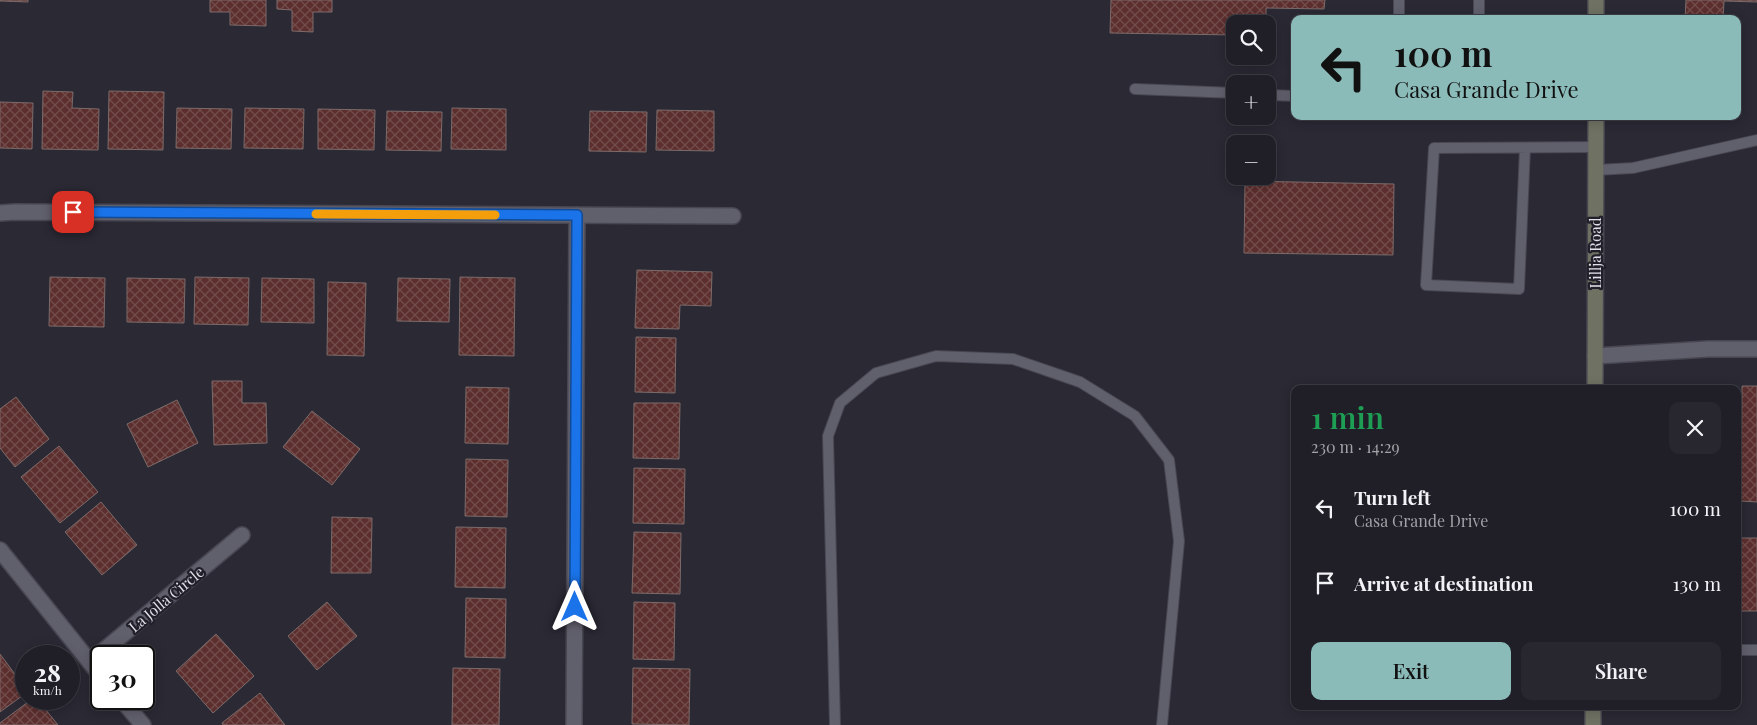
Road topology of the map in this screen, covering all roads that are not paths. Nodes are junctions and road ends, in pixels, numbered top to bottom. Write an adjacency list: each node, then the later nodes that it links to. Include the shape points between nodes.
1 (1399, 0): 4 (lane)
2 (1479, 0): 5 (lane)
3 (1596, 0): 6 (street)
4 (1399, 15)
5 (1479, 15)
6 (1596, 15)
7 (1135, 89): 8 (lane)
8 (1226, 93)
9 (1276, 95): 10 (lane)
10 (1291, 96)
11 (1596, 120): 13 (street, Lillja Road)
12 (1757, 140): 15 (lane, via 1633,168)
13 (1596, 147): 14 (lane); 15 (street, Lillja Road)
14 (1525, 148): 14 (lane, via 1434,148 1426,285 1519,289)
15 (1596, 170): 20 (street, Lillja Road)
16 (0, 213): 17 (street)
17 (577, 215): 18 (street); 31 (street)
18 (734, 216)
19 (1757, 349): 20 (street)
20 (1595, 356): 21 (street, Lillja Road)
21 (1595, 385)
22 (242, 536): 24 (street, La Jolla Circle)
23 (0, 550): 27 (street)
24 (111, 645)
25 (1741, 650): 26 (lane)
26 (1757, 650)
27 (90, 662)
28 (130, 710): 30 (street)
29 (1593, 710): 34 (street)
30 (143, 725)
31 (574, 725)
32 (835, 725): 33 (lane, via 828,436 840,403 876,373 936,356 1013,359 1080,382 1135,416 1169,460 1179,541)
33 (1162, 725)
34 (1593, 725)

